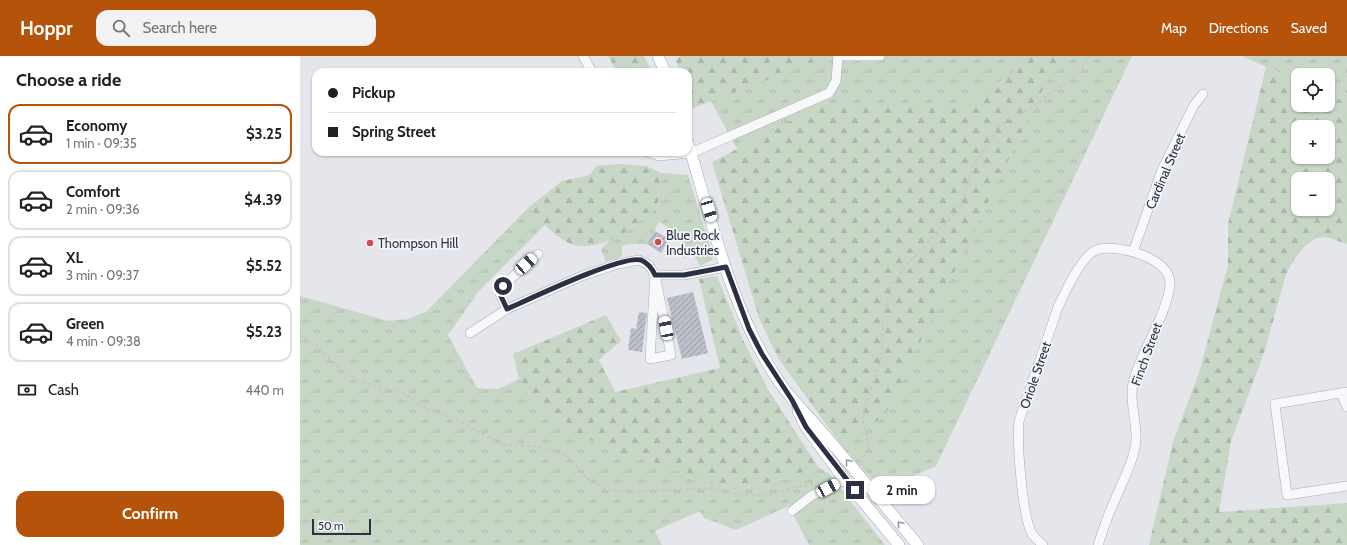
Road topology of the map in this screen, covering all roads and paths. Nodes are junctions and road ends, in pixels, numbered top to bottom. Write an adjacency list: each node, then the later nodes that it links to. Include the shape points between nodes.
1 (583, 56): 6 (street)
2 (658, 56): 7 (main road)
3 (838, 56): 4 (street); 9 (street, via 836,81 829,93)
4 (880, 56)
5 (1089, 56): 21 (path, via 1074,77 1000,126 974,164 959,209 906,265 893,283 883,316 882,348 864,411 863,423 869,445 868,453)
6 (590, 68)
7 (663, 68)
8 (1203, 94): 11 (street, Cardinal Street, via 1194,105 1162,170)
9 (692, 147)
10 (692, 155): 13 (main road)
11 (1132, 252): 28 (street, Oriole Street, via 1096,250 1081,265 1058,307 1019,421 1018,435 1026,517 1033,536); 29 (street, Finch Street, via 1157,261 1168,272 1170,282 1164,306 1133,384 1136,439 1133,456)
12 (538, 254): 15 (street, via 503,286 500,294)
13 (726, 267): 14 (street, via 684,275); 19 (main road, via 749,329)
14 (655, 275): 14 (street, via 650,351 650,359 671,355); 15 (street, via 644,262 627,261 582,276)
15 (507, 309): 16 (street)
16 (470, 333)
17 (300, 335): 23 (path, via 317,346 351,376 365,383 405,394 434,412 456,420 503,445 533,446 559,452 570,458 585,477 608,490 630,492 712,488 752,495 770,494)
18 (1344, 393): 20 (street); 24 (street, via 1275,404 1287,495)
19 (792, 400): 21 (main road, one-way to 19); 22 (main road, via 806,427)
20 (1347, 407)
21 (852, 467): 27 (main road, one-way to 21)
22 (845, 479): 25 (street, via 811,496); 26 (main road)
23 (820, 483)
24 (1347, 486)
25 (792, 511)
26 (899, 545)
27 (918, 545)
28 (1044, 545)
29 (1098, 545)

